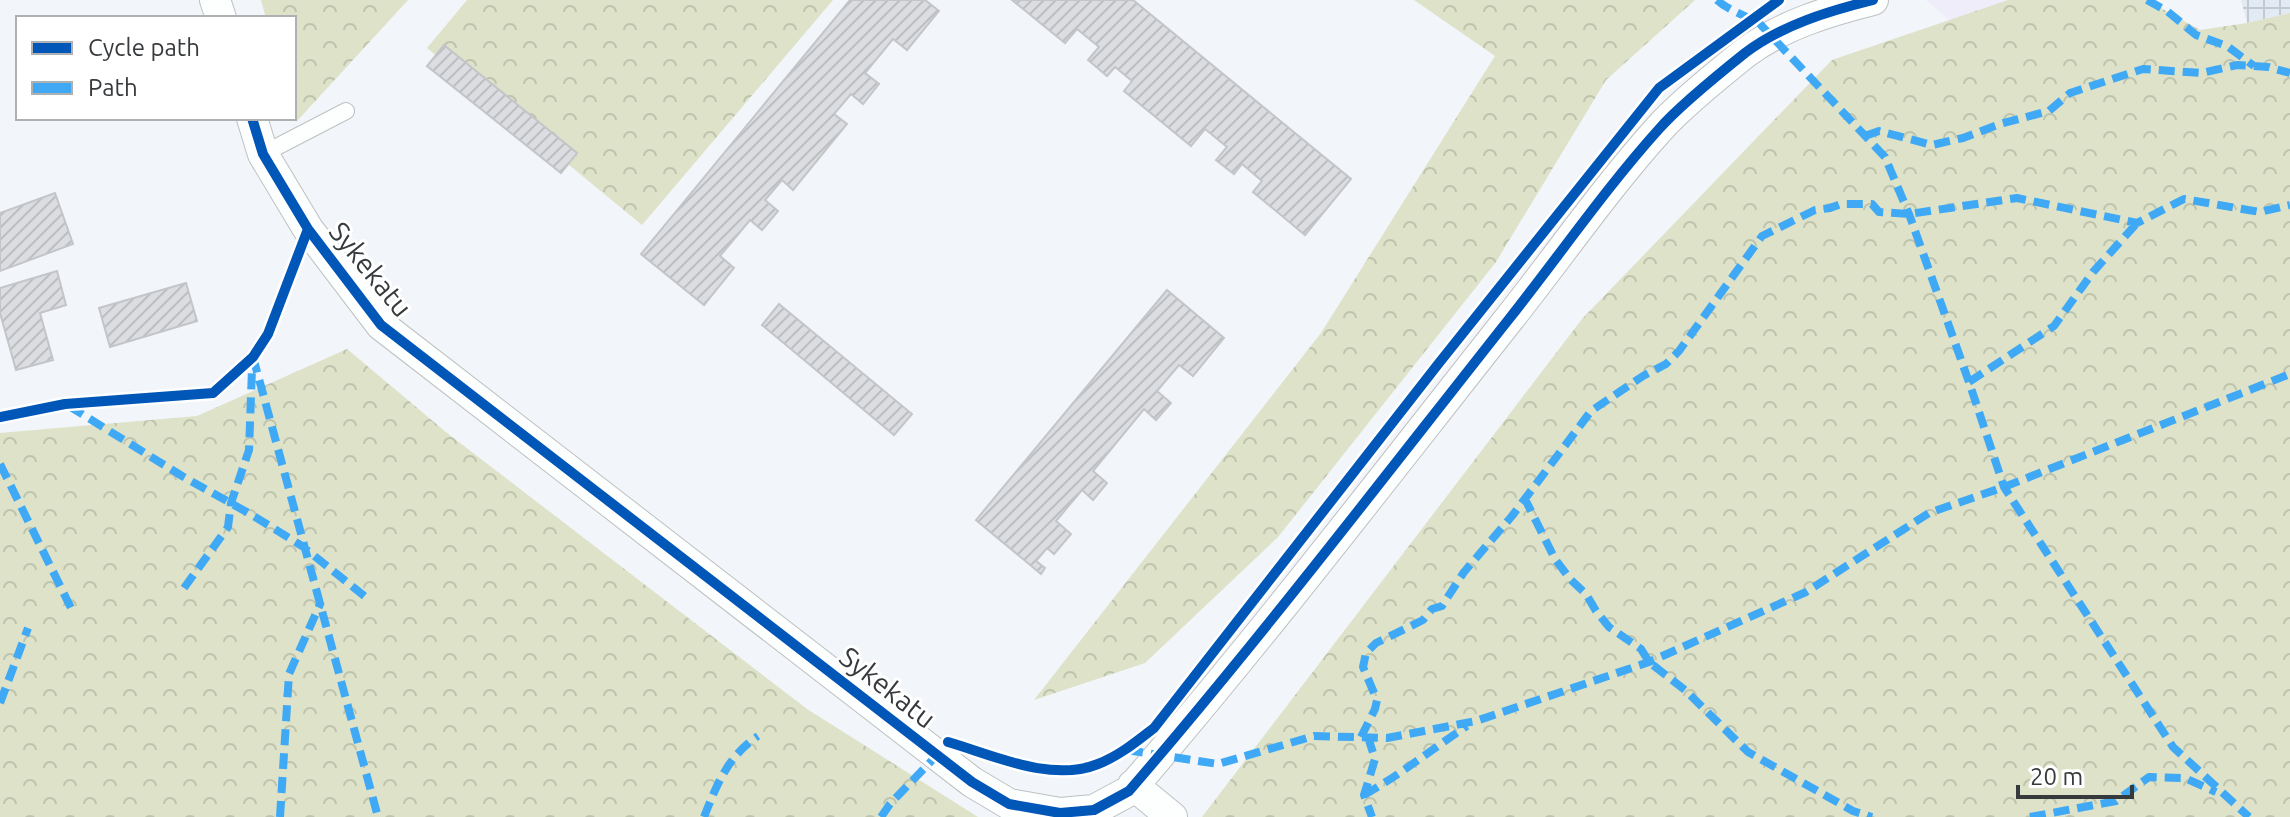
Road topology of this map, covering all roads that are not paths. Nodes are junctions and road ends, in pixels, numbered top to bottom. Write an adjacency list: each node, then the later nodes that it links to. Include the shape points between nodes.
1 (1873, 0): 5 (street, Sykekatu, via 1772,35 1661,127)
2 (346, 111): 4 (lane)
3 (253, 120): 4 (street, Sykekatu)
4 (263, 154): 5 (street, Sykekatu, via 308,229 381,325 972,782 1009,804 1060,813 1094,810)
5 (1133, 785): 6 (street)
6 (1172, 817)

